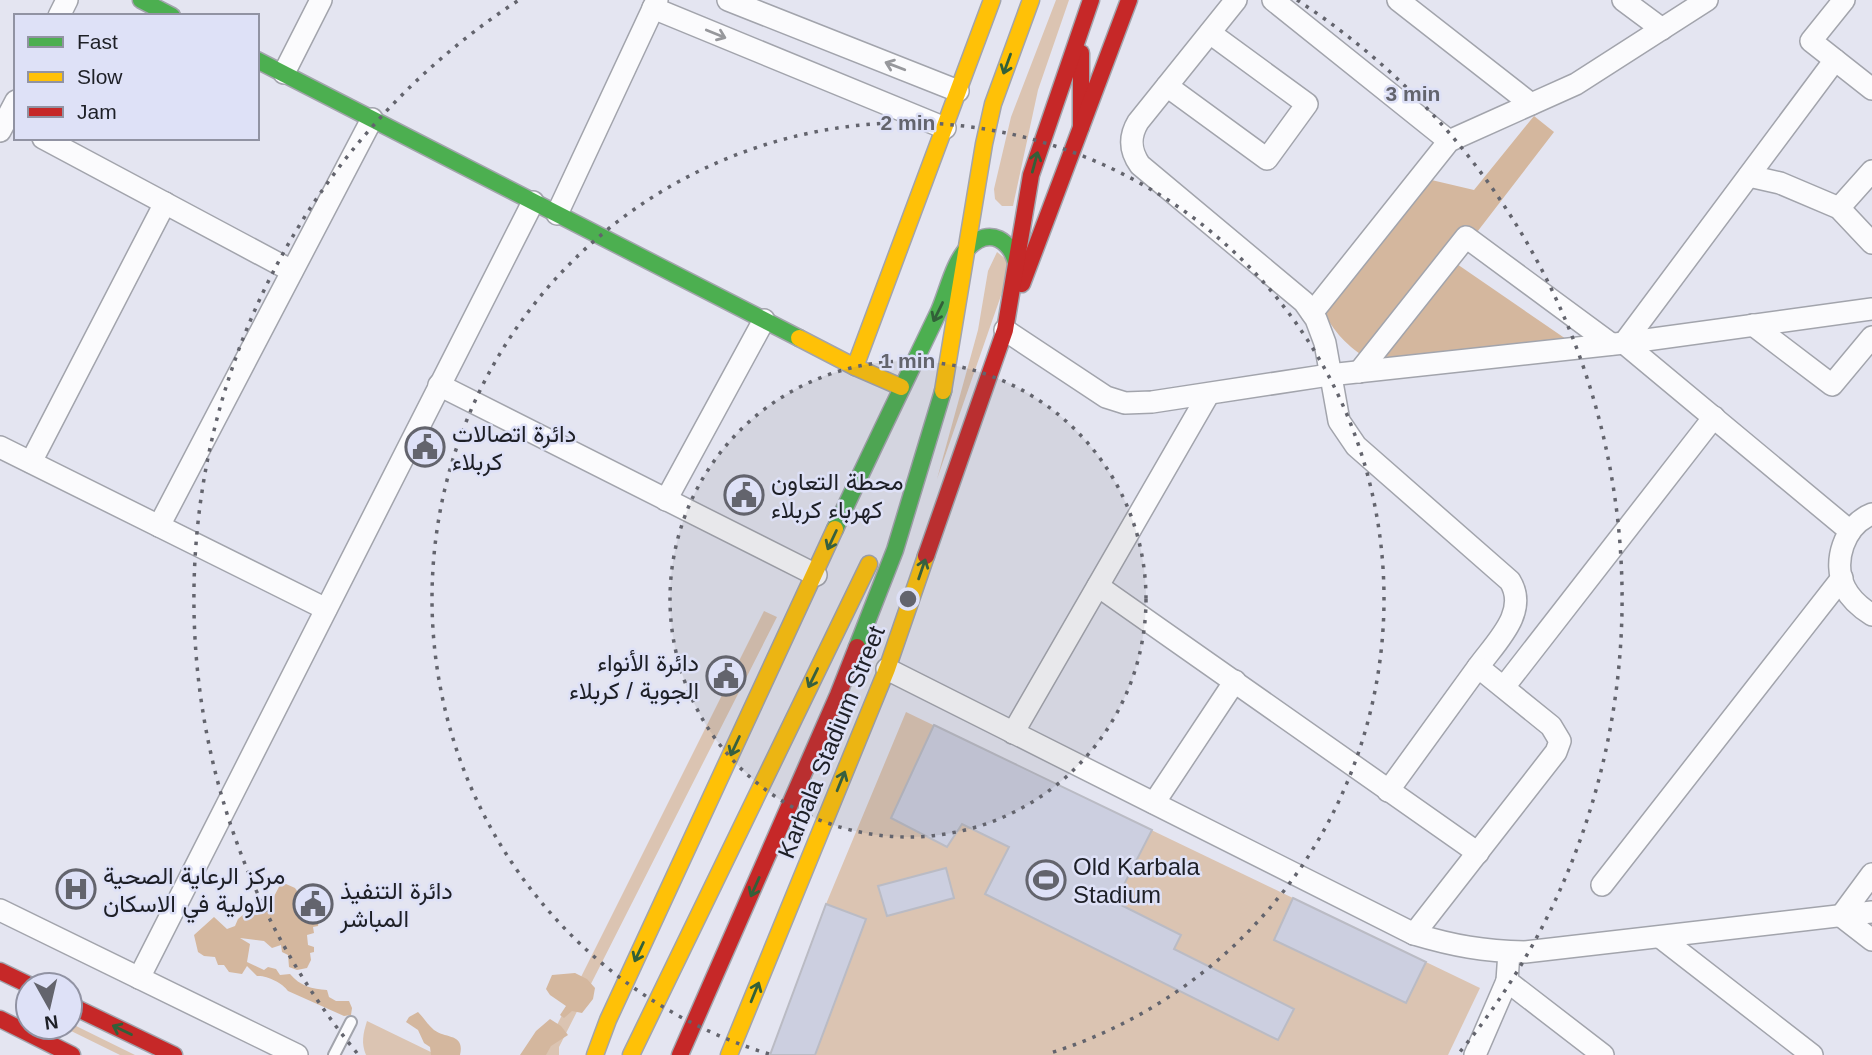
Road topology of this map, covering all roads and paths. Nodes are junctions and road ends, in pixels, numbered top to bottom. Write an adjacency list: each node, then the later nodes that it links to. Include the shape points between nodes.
1 (141, 0): 15 (main road)
2 (321, 0): 21 (street)
3 (728, 0): 24 (street, one-way to 3)
4 (992, 0): 24 (main road)
5 (1031, 0): 32 (main road, Karbala Stadium Street, one-way to 32, via 993,104)
6 (1091, 0): 16 (main road, Karbala Stadium Street)
7 (1129, 0): 27 (main road)
8 (1236, 0): 18 (street)
9 (1273, 0): 30 (street)
10 (1398, 0): 25 (street)
11 (1623, 0): 17 (street)
12 (1707, 0): 17 (street)
13 (1844, 0): 19 (street, via 1811,41)
14 (655, 4): 28 (street, one-way to 28); 40 (street)
15 (168, 14)
16 (1082, 26): 27 (main road); 37 (main road, Karbala Stadium Street, one-way to 16, via 1038,150)
17 (1662, 29): 25 (street, via 1576,84)
18 (1210, 33): 22 (street); 22 (street, via 1307,104 1267,159)
19 (1835, 60): 23 (street); 33 (street)
20 (259, 61): 21 (main road)
21 (284, 73): 26 (main road)
22 (1167, 86): 46 (street, via 1134,128 1131,144 1136,159)
23 (1872, 89)
24 (958, 91): 28 (main road)
25 (1531, 104): 30 (street)
26 (372, 119): 34 (main road); 44 (street)
27 (1081, 127): 49 (main road)
28 (945, 128): 52 (main road)
29 (47, 140): 35 (street)
30 (1449, 141): 46 (street)
31 (1872, 170): 38 (street)
32 (979, 176): 36 (main road); 42 (main road, Karbala Stadium Street)
33 (1749, 176): 38 (street, via 1780,183); 51 (street)
34 (533, 202): 40 (main road); 55 (street)
35 (164, 203): 44 (street); 61 (street)
36 (988, 204)
37 (1026, 208): 39 (main road); 43 (main road, Karbala Stadium Street)
38 (1839, 208): 41 (street)
39 (1007, 212)
40 (557, 214): 47 (main road)
41 (1872, 243)
42 (966, 249): 43 (main road, via 983,238 1004,240 1012,247); 56 (main road, one-way to 56); 58 (main road, Karbala Stadium Street)
43 (1017, 267): 49 (main road, Karbala Stadium Street)
44 (292, 271): 64 (street)
45 (1872, 309): 48 (street)
46 (1312, 313): 54 (street, via 1325,343)
47 (764, 320): 52 (main road); 62 (street)
48 (1753, 325): 50 (street, via 1832,385); 51 (street)
49 (1005, 330): 57 (street, via 1106,397 1125,403); 72 (main road, Karbala Stadium Street, one-way to 49)
50 (1872, 337)
51 (1617, 343): 53 (street); 53 (street, via 1466,237); 59 (street)
52 (855, 367): 56 (main road)
53 (1359, 372): 54 (street)
54 (1329, 375): 57 (street); 71 (street, via 1339,421 1356,446 1505,575 1514,588 1516,611)
55 (439, 385): 62 (street); 69 (street)
56 (901, 387): 66 (main road, one-way to 66)
57 (1208, 395): 68 (street)
58 (936, 415): 100 (main road, one-way to 100, via 879,544); 101 (main road, Karbala Stadium Street, one-way to 101, via 895,550 863,635)
59 (1714, 417): 65 (street); 74 (street)
60 (0, 447): 61 (street)
61 (32, 462): 64 (street)
62 (666, 500): 66 (street)
63 (1872, 514): 65 (street)
64 (159, 526): 69 (street)
65 (1850, 531): 67 (street, via 1841,549)
66 (816, 575): 92 (main road, one-way to 92)
67 (1842, 578): 70 (street, via 1857,606); 80 (street)
68 (1098, 586): 73 (street); 75 (street)
69 (326, 609): 88 (street)
70 (1872, 615)
71 (1478, 667): 74 (street); 76 (street)
72 (887, 669): 75 (street); 102 (main road, Karbala Stadium Street, one-way to 72)
73 (1235, 681): 76 (street); 77 (street)
74 (1504, 687): 78 (street, via 1555,730 1560,741)
75 (1013, 733): 77 (street)
76 (1388, 791): 78 (street)
77 (1154, 803): 84 (street)
78 (1478, 853): 84 (street)
79 (1872, 874): 83 (street)
80 (1602, 885)
81 (0, 910): 88 (street)
82 (1872, 912): 83 (street)
83 (1841, 916): 85 (street); 86 (street)
84 (1414, 934): 87 (street, via 1450,945)
85 (1660, 937): 87 (street); 105 (street)
86 (1872, 940)
87 (1509, 952): 89 (street)
88 (139, 978): 96 (street)
89 (1507, 981): 103 (street); 104 (street)
90 (84, 1012): 95 (main road, one-way to 90)
91 (0, 1019): 94 (main road)
92 (608, 1020): 98 (main road); 99 (main road)
93 (351, 1022): 97 (lane)
94 (72, 1055)
95 (174, 1055)
96 (297, 1055)
97 (334, 1055)
98 (586, 1055)
99 (596, 1055)
100 (631, 1055)
101 (680, 1055)
102 (729, 1055)
103 (1475, 1055)
104 (1603, 1055)
105 (1812, 1055)

